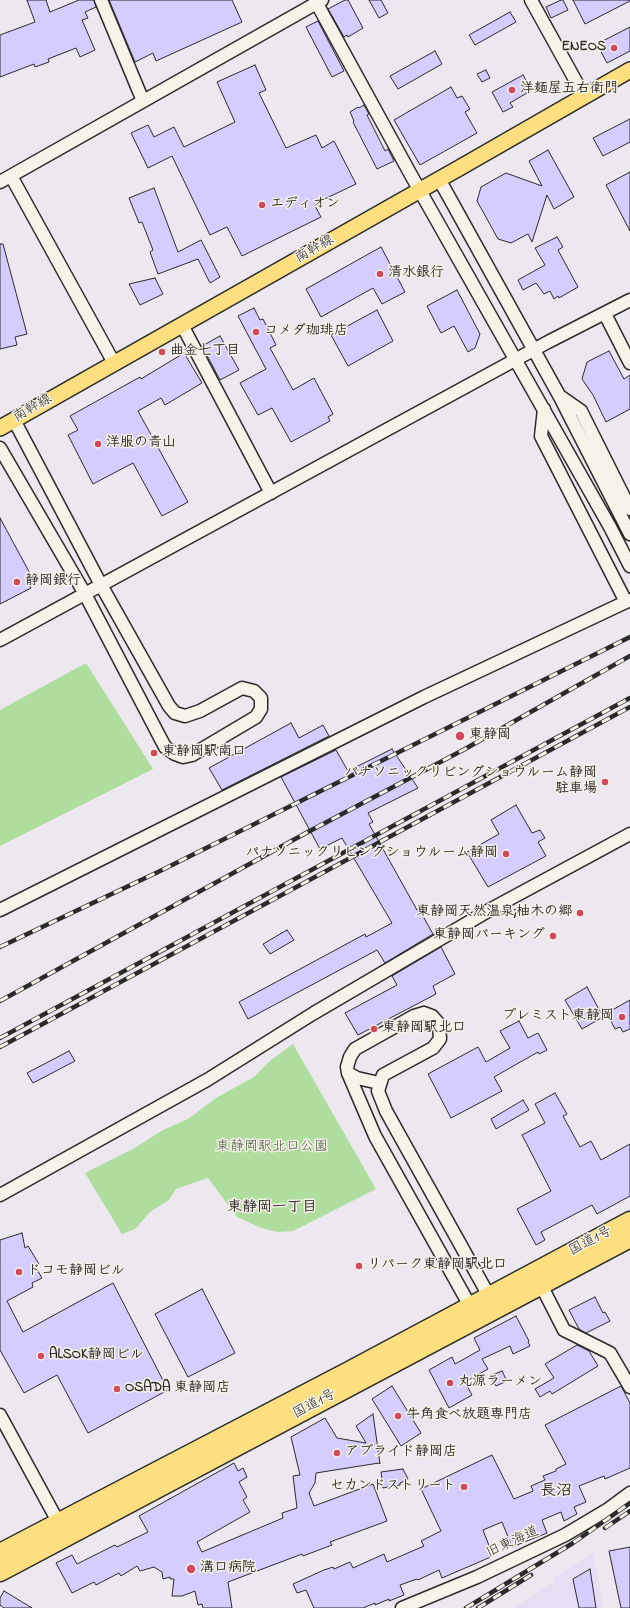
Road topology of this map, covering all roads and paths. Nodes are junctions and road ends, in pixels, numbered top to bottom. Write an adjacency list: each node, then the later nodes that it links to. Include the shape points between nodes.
1 (101, 0): 6 (street)
2 (531, 0): 5 (street)
3 (318, 1): 6 (street); 10 (street)
4 (630, 70): 5 (main road, 南幹線)
5 (584, 96): 8 (main road, 南幹線)
6 (143, 101): 7 (street)
7 (11, 176): 9 (street); 16 (street)
8 (439, 179): 10 (main road, 南幹線); 14 (street)
9 (0, 182)
10 (420, 190): 13 (main road, 南幹線); 15 (street)
11 (630, 300): 12 (street)
12 (605, 314): 14 (street); 17 (street)
13 (182, 325): 16 (main road, 南幹線); 23 (street)
14 (533, 350): 15 (street); 18 (street)
15 (516, 360): 19 (street); 23 (street)
16 (114, 363): 20 (main road, 南幹線)
17 (630, 363)
18 (560, 397): 24 (street, via 581,411); 25 (street)
19 (544, 409): 26 (street); 29 (street, via 541,436)
20 (14, 420): 21 (main road, 南幹線); 27 (street)
21 (0, 428)
22 (0, 448): 28 (street)
23 (272, 493): 27 (street)
24 (630, 509)
25 (630, 534)
26 (630, 566)
27 (101, 585): 28 (street); 28 (street, via 175,713 185,716 200,711 242,688 254,691 261,698 261,709 256,717 192,755 183,757 174,754 165,747)
28 (85, 594): 30 (street)
29 (628, 601): 32 (street, via 424,698)
30 (0, 640)
31 (630, 834): 35 (street, via 493,908 314,1013 207,1080)
32 (0, 910)
33 (348, 1074): 34 (street); 34 (street, via 347,1067 355,1049 414,1016 424,1013 432,1016 439,1024 440,1040 433,1048 382,1075); 40 (street, via 375,1136)
34 (380, 1083): 39 (street, via 378,1091 386,1111)
35 (0, 1194)
36 (630, 1221): 39 (highway, 国道1号)
37 (630, 1238): 38 (highway, 国道1号)
38 (541, 1285): 41 (highway, 国道1号); 42 (street, via 564,1330 610,1353)
39 (489, 1296): 40 (highway, 国道1号); 41 (street)
40 (470, 1306): 41 (street); 45 (highway, 国道1号)
41 (486, 1314): 45 (highway, 国道1号)
42 (630, 1387)
43 (0, 1415): 45 (street)
44 (630, 1493): 48 (street, 旧東海道, via 565,1535 477,1577)
45 (62, 1529): 46 (highway, 国道1号); 47 (highway, 国道1号)
46 (0, 1553)
47 (0, 1572)
48 (402, 1608)

